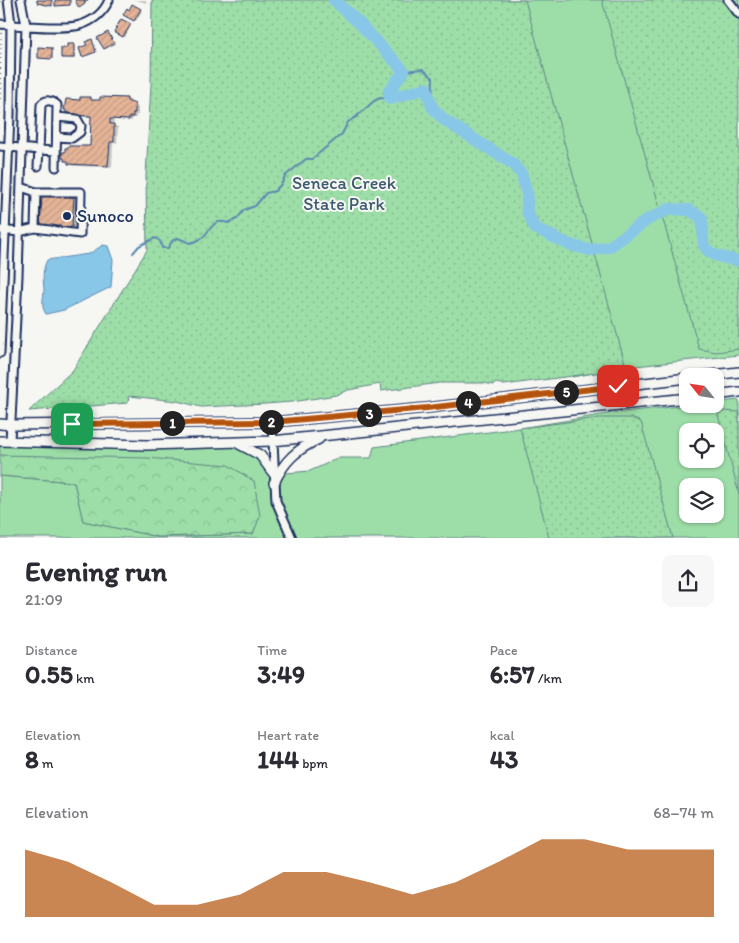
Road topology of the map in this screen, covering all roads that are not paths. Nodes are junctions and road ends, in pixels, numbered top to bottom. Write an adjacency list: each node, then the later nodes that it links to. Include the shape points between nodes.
1 (8, 0): 6 (street)
2 (21, 0): 7 (street)
3 (109, 0): 7 (street, via 105,9 78,26)
4 (728, 0): 5 (street)
5 (739, 14)
6 (4, 24): 7 (street); 11 (street)
7 (26, 25): 12 (street)
8 (57, 117): 9 (street); 9 (street, via 77,119 81,126 77,136); 13 (street, via 57,105 52,101 41,105)
9 (57, 137): 14 (street)
10 (0, 146): 11 (street)
11 (9, 147): 12 (street); 20 (street)
12 (22, 149): 13 (street); 17 (street)
13 (39, 150): 14 (street); 15 (street)
14 (56, 150): 16 (street)
15 (38, 166)
16 (56, 167)
17 (21, 188): 18 (street); 21 (street)
18 (36, 192): 19 (street); 19 (street, via 81,192 80,234)
19 (35, 228): 21 (street)
20 (3, 230): 21 (street); 22 (street)
21 (19, 232): 23 (street)
22 (1, 322): 23 (street); 24 (street)
23 (16, 322): 33 (street)
24 (0, 353)
25 (739, 372): 26 (main road)
26 (724, 374)
27 (679, 379): 31 (main road)
28 (739, 392): 29 (main road)
29 (724, 394)
30 (679, 399): 34 (main road)
31 (272, 422): 33 (main road); 36 (street)
32 (0, 424): 33 (main road)
33 (12, 425): 35 (street)
34 (327, 436): 36 (main road); 38 (main road, via 295,452)
35 (5, 441): 37 (main road, via 147,446)
36 (272, 441): 37 (main road); 38 (street)
37 (234, 443): 38 (main road, via 260,454)
38 (274, 479): 39 (street, via 276,501)
39 (292, 538)

